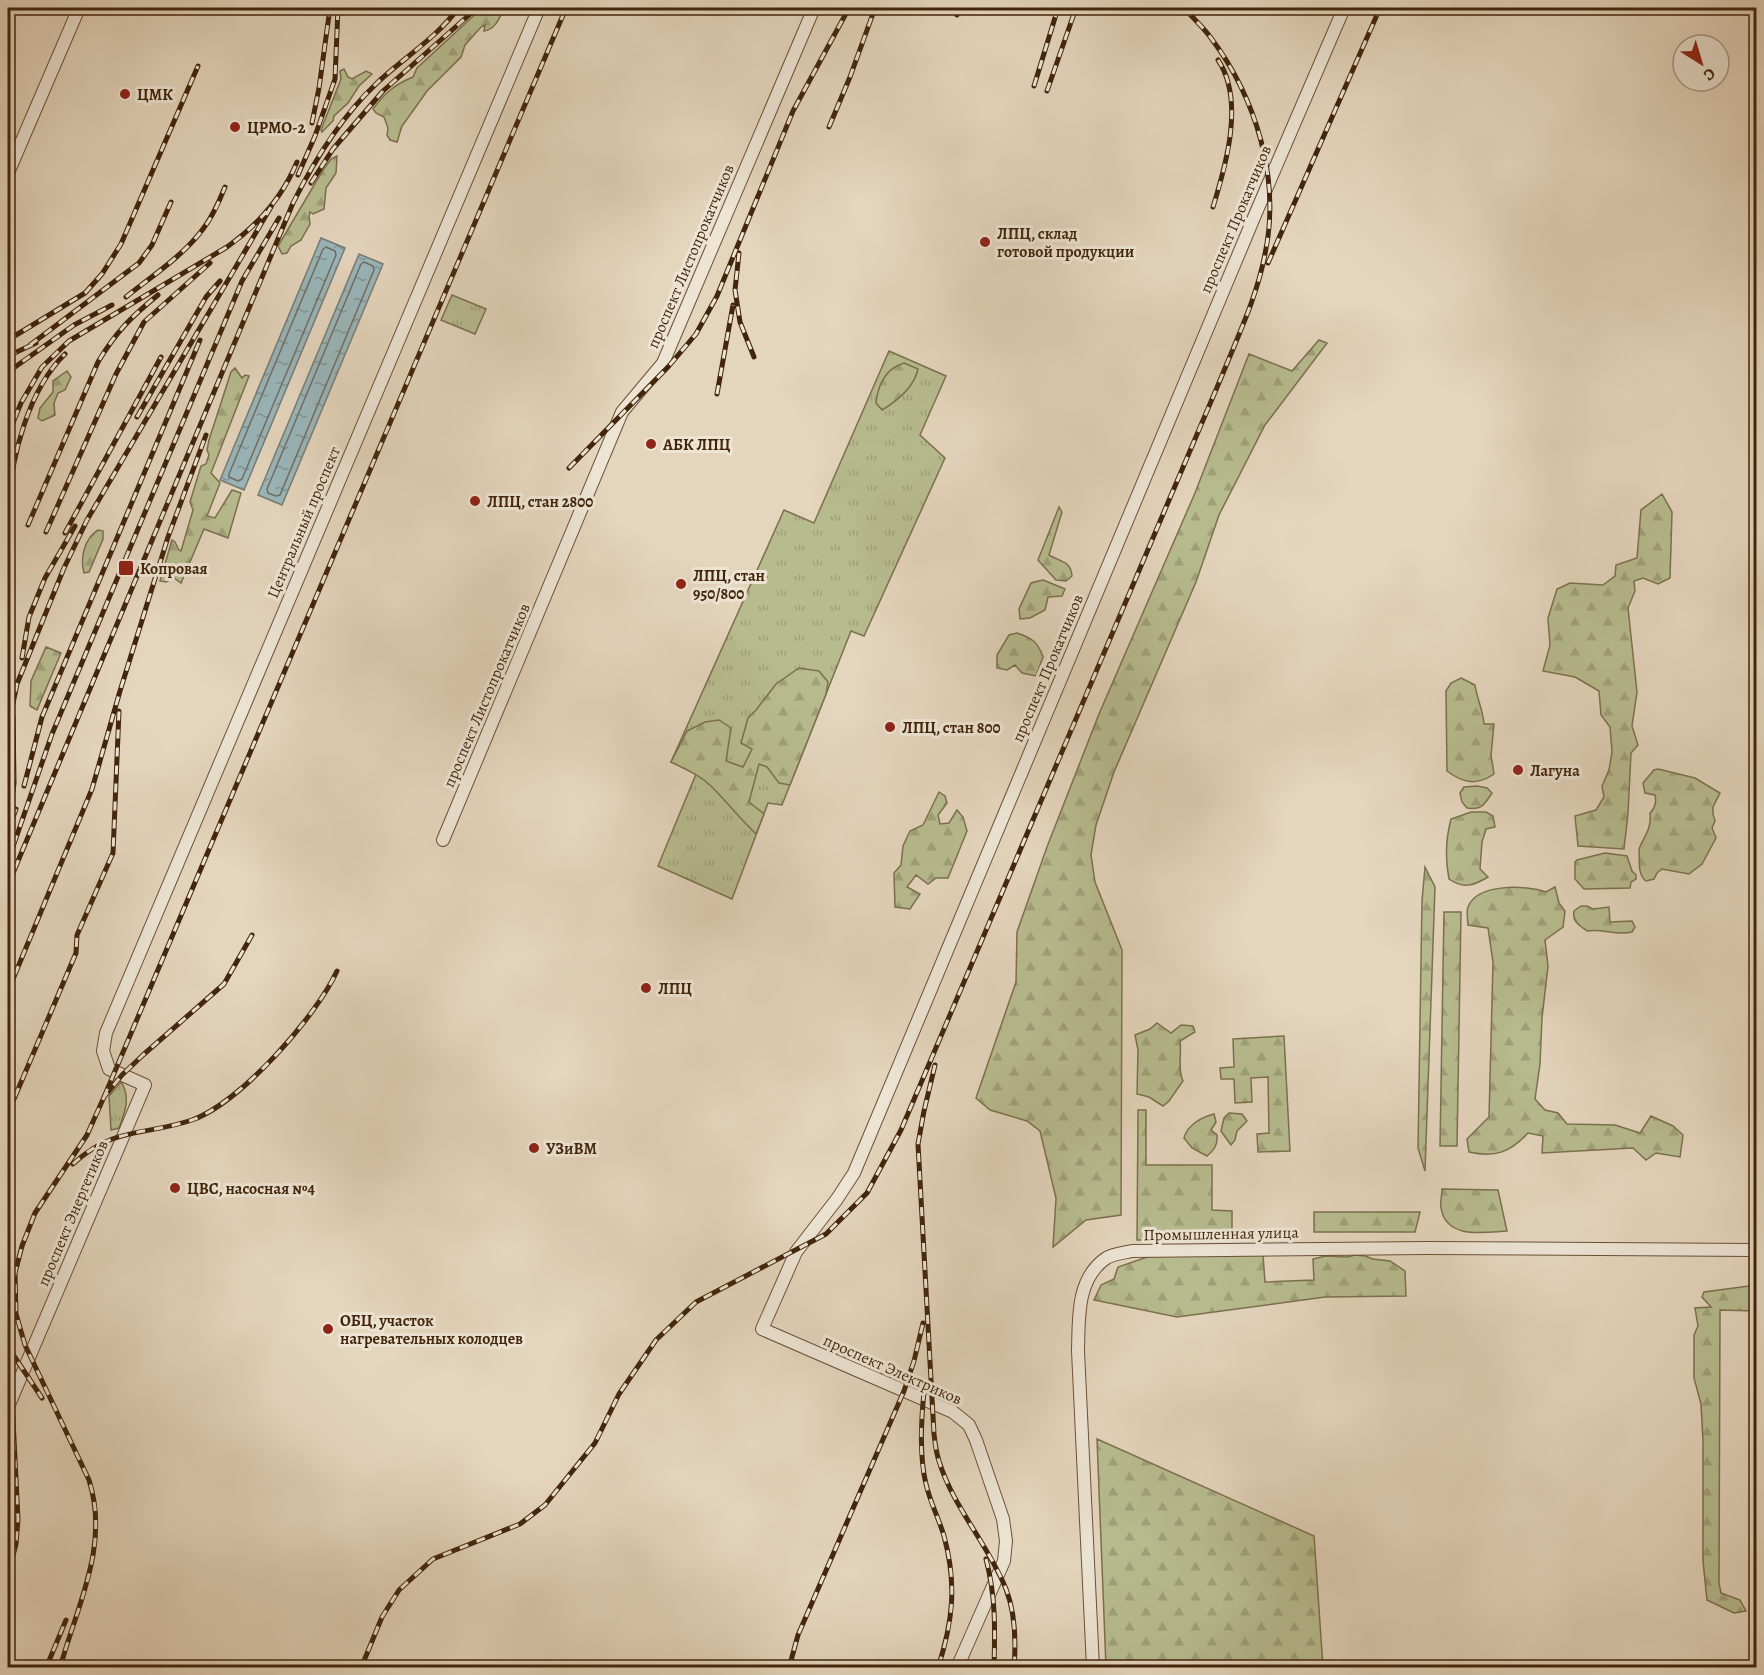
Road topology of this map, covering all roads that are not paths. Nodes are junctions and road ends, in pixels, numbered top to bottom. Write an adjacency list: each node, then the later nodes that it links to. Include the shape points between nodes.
1 (79, 8): 5 (street)
2 (539, 8): 7 (street, Центральный проспект, via 110,1023)
3 (814, 8): 6 (street, проспект Листопрокатчиков, via 663,363 622,412)
4 (1344, 8): 9 (street, проспект Прокатчиков, via 854,1173 796,1252)
5 (8, 173)
6 (443, 840)
7 (103, 1051): 10 (street, проспект Энергетиков, via 109,1069 145,1085)
8 (1756, 1250): 12 (street, Промышленная улица, via 1168,1250 1132,1251 1106,1257 1089,1275 1080,1303 1078,1351)
9 (762, 1329): 11 (street, проспект Электриков, via 952,1412 969,1425 1003,1519 1006,1541 1004,1561)
10 (8, 1407)
11 (957, 1668)
12 (1093, 1668)

